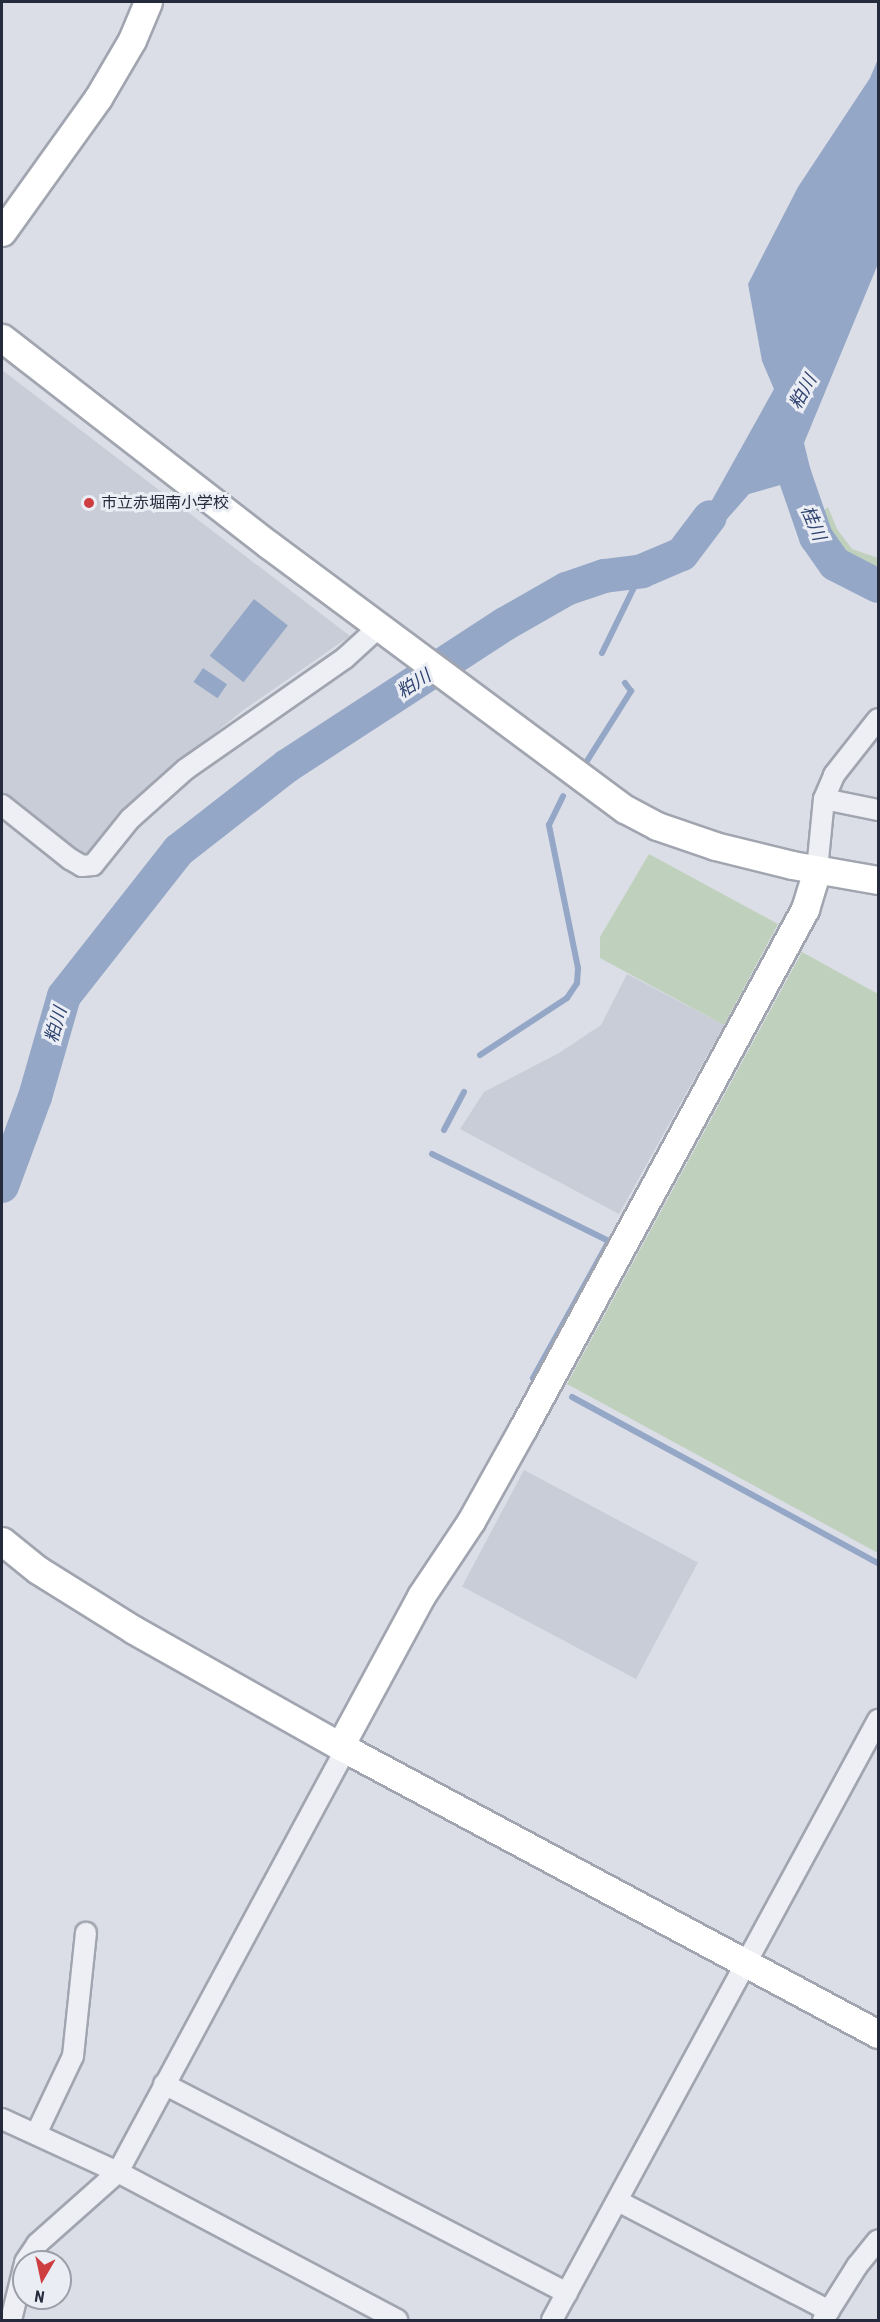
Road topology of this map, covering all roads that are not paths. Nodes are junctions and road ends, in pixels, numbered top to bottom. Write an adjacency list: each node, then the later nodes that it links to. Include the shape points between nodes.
1 (148, 2): 2 (street, via 132,40 98,98)
2 (2, 232)
3 (2, 338): 4 (street)
4 (388, 633): 7 (street, via 345,658 186,769 130,819 87,867 70,859); 9 (street, via 592,788 657,826 715,846)
5 (879, 719): 6 (street, via 834,775)
6 (824, 799): 8 (street); 9 (street)
7 (2, 805)
8 (879, 810)
9 (817, 870): 10 (street); 13 (street, via 805,909 523,1428 471,1521 421,1596)
10 (879, 880)
11 (2, 1541): 13 (street, via 38,1570 134,1630)
12 (879, 1720): 15 (street)
13 (343, 1747): 15 (street); 17 (street)
14 (86, 1933): 19 (street, via 73,2056)
15 (745, 1962): 16 (street); 21 (street)
16 (879, 2034)
17 (165, 2084): 20 (street); 24 (street)
18 (2, 2119): 19 (street)
19 (36, 2134): 20 (street)
20 (118, 2172): 23 (street); 26 (street)
21 (618, 2201): 24 (street); 25 (street)
22 (879, 2240): 25 (street, via 856,2266)
23 (33, 2250)
24 (567, 2294): 27 (street)
25 (826, 2316)
26 (397, 2320)
27 (552, 2320)

